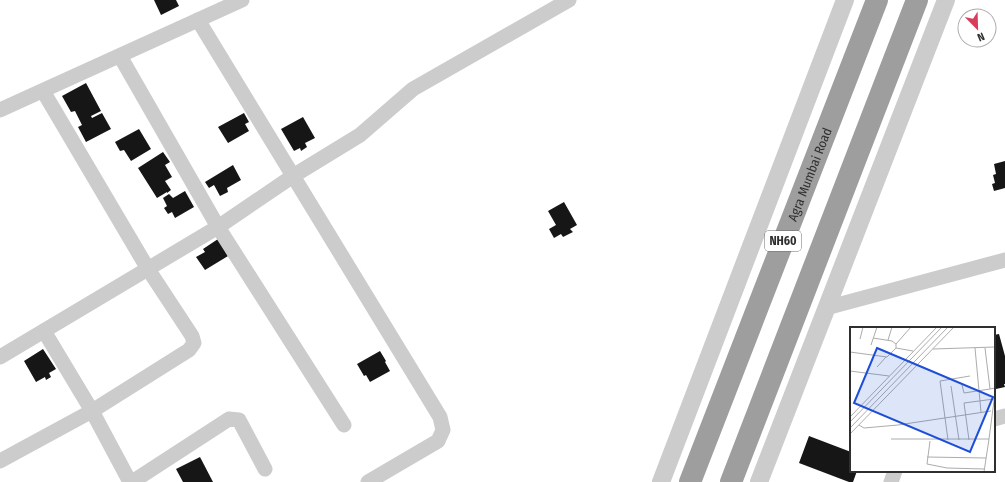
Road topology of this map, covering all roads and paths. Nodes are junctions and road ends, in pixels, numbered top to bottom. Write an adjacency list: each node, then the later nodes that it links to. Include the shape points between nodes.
1 (242, 0): 7 (street)
2 (569, 0): 11 (street, via 413,89 360,135)
3 (845, 0): 27 (street)
4 (876, 0): 28 (highway, Agra Mumbai Road / NH60)
5 (917, 0): 29 (highway, NH60)
6 (946, 0): 15 (street)
7 (198, 20): 8 (street); 11 (street)
8 (120, 56): 9 (street); 12 (street)
9 (43, 91): 10 (street); 14 (street)
10 (0, 110)
11 (293, 176): 12 (street); 26 (street, via 440,417 443,430 438,441)
12 (218, 227): 14 (street); 21 (street)
13 (1005, 260): 15 (street)
14 (148, 269): 16 (street); 18 (street, via 194,343 189,350)
15 (826, 308): 30 (street)
16 (44, 330): 17 (street); 18 (street)
17 (0, 357)
18 (92, 411): 22 (street); 25 (street)
19 (1005, 416): 20 (street)
20 (995, 419)
21 (344, 425)
22 (0, 462)
23 (265, 469): 25 (street, via 239,420 229,419)
24 (896, 472): 31 (street)
25 (132, 482)
26 (368, 482)
27 (661, 482)
28 (690, 482)
29 (731, 482)
30 (759, 482)
31 (891, 482)

